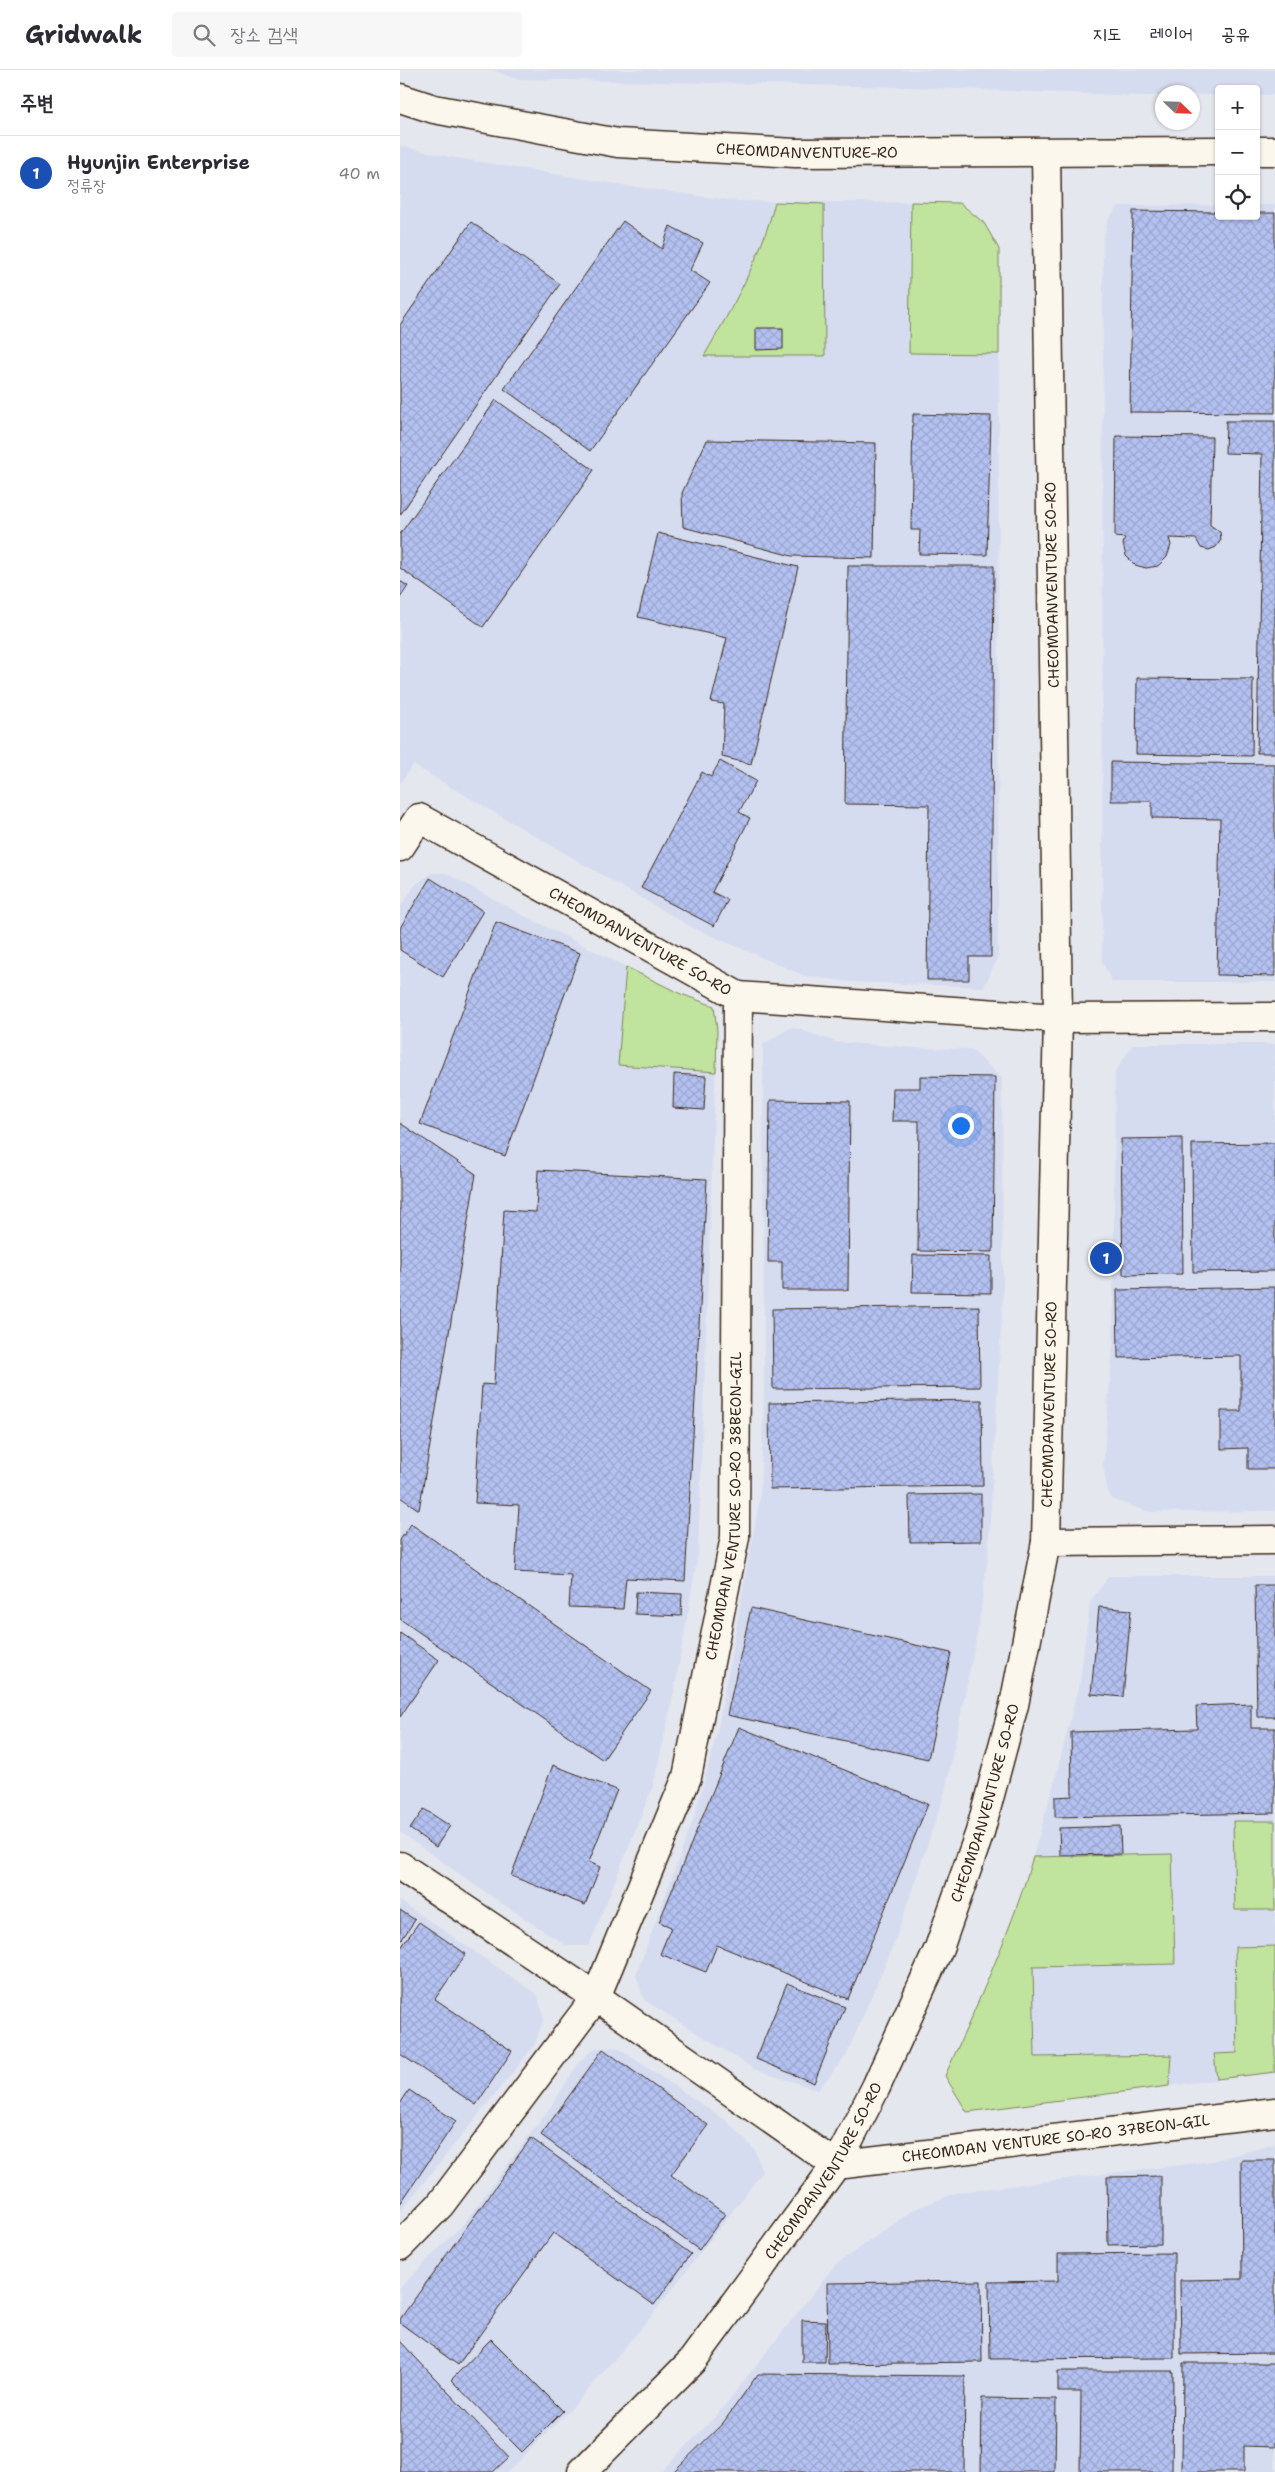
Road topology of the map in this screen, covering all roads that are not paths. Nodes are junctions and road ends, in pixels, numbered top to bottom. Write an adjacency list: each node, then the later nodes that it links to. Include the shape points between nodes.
1 (400, 98): 5 (street, CHEOMDANVENTURE-RO, via 434,109 618,143 795,153)
2 (1215, 151): 5 (street, CHEOMDANVENTURE-RO)
3 (1260, 151): 4 (street)
4 (1275, 151)
5 (1046, 153): 9 (street, CHEOMDANVENTURE SO-RO)
6 (400, 847): 7 (street, CHEOMDANVENTURE SO-RO, via 419,818)
7 (738, 996): 9 (street, CHEOMDANVENTURE SO-RO); 13 (street, CHEOMDAN VENTURE SO-RO 38BEON-GIL, via 735,1537 687,1777)
8 (1275, 1017): 9 (street)
9 (1058, 1018): 11 (street, CHEOMDANVENTURE SO-RO)
10 (1275, 1540): 11 (street)
11 (1046, 1542): 15 (street, CHEOMDANVENTURE SO-RO, via 1014,1705 980,1832 939,1948 876,2087)
12 (400, 1866): 13 (street)
13 (596, 1997): 15 (street); 16 (street, CHEOMDAN VENTURE SO-RO 38BEON-GIL, via 440,2205)
14 (1275, 2112): 15 (street, CHEOMDAN VENTURE SO-RO 37BEON-GIL)
15 (836, 2165): 17 (street, CHEOMDANVENTURE SO-RO, via 692,2361)
16 (400, 2246)
17 (582, 2472)

